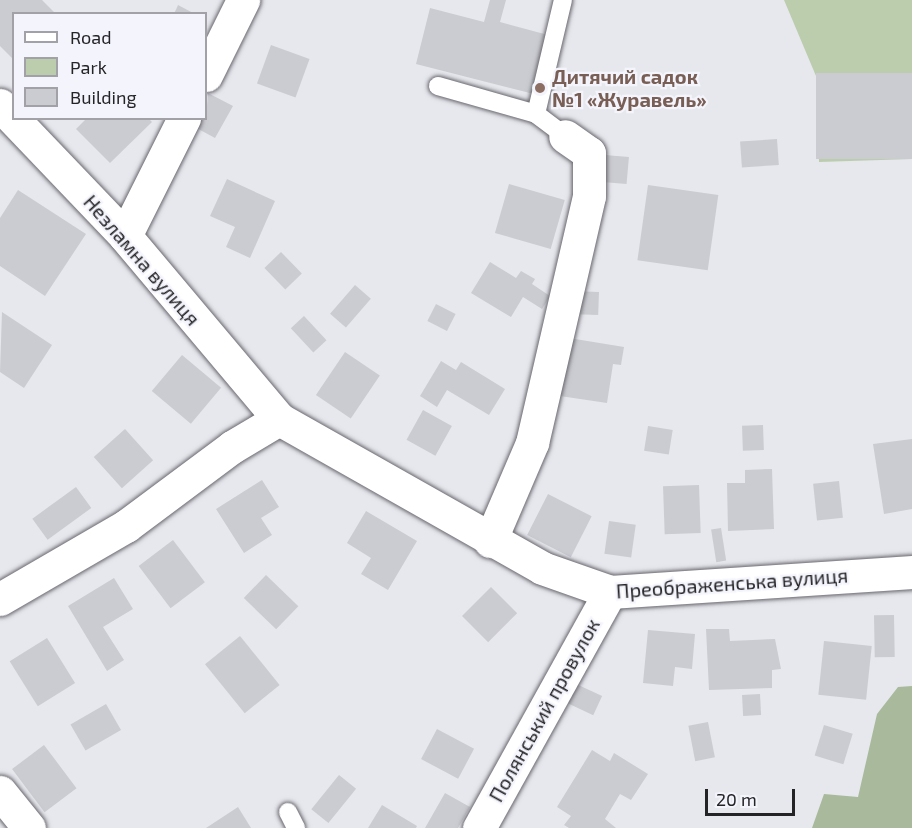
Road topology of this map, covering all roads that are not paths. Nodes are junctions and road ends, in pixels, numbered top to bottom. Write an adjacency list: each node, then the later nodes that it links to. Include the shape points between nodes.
1 (243, 0): 3 (street)
2 (563, 0): 6 (lane)
3 (207, 73)
4 (438, 87): 6 (lane)
5 (0, 105): 7 (street, Незламна вулиця)
6 (536, 114): 10 (lane)
7 (12, 118)
8 (14, 120): 11 (street, Незламна вулиця)
9 (183, 120): 11 (street)
10 (565, 136): 13 (street, via 588,153 589,196 532,443)
11 (125, 236): 12 (street, Незламна вулиця)
12 (279, 419): 13 (street, Преображенська вулиця); 16 (street, via 232,447 126,526)
13 (490, 541): 15 (street, Преображенська вулиця, via 542,568)
14 (912, 572): 15 (street, Преображенська вулиця)
15 (610, 592): 19 (street, Полянський провулок)
16 (0, 599)
17 (0, 792): 18 (street)
18 (29, 828)
19 (479, 828)

